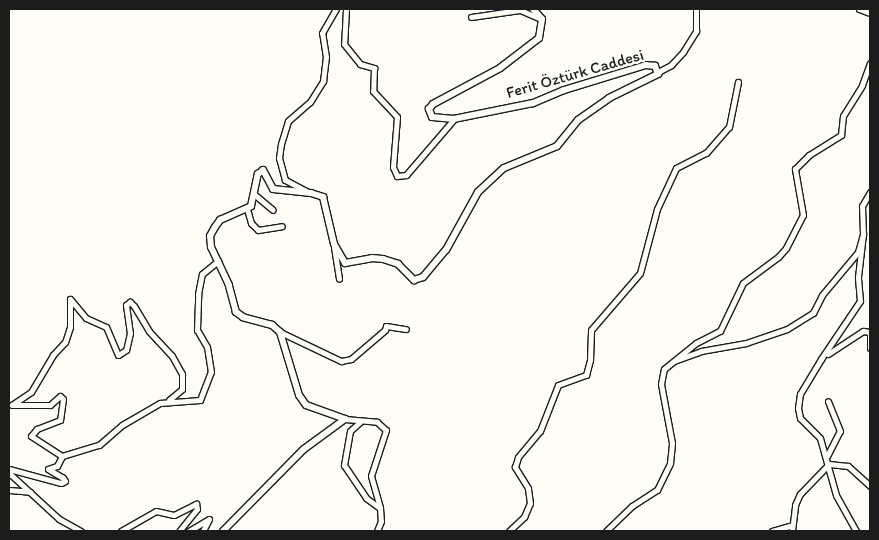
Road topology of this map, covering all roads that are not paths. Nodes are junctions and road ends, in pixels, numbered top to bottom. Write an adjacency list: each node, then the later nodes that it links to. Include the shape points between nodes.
1 (336, 9): 14 (street, via 322,33 326,57 323,82 310,102 286,126 279,154 285,180)
2 (346, 9): 12 (street, via 344,44 360,64 374,68 373,91 397,117 394,167 397,176 406,175)
3 (533, 9): 8 (main road)
4 (696, 9): 10 (street, via 696,31 677,58)
5 (859, 9): 6 (street)
6 (870, 13)
7 (471, 17): 8 (street, via 520,10)
8 (542, 19): 12 (main road, Ferit Öztürk Caddesi, via 542,30 533,44 500,68 444,97 430,109 435,118)
9 (870, 63): 27 (street, via 862,85 842,116 842,136 809,155 795,170 803,214 786,248 742,283 720,331)
10 (658, 72): 12 (main road, Ferit Öztürk Caddesi, via 655,66 646,65 564,90 533,104); 20 (main road, Ferit Öztürk Caddesi, via 652,79 609,98 578,120 556,146 504,168 478,192 437,264 419,279 411,278 398,264 383,259 344,264)
11 (738, 82): 49 (street, via 729,127 706,153 676,168 657,209 640,273 594,326 589,340 590,360 586,375 558,385 542,426 518,457 515,467 528,488 530,503 524,517)
12 (454, 119)
13 (870, 192): 19 (street, via 862,206)
14 (311, 193): 15 (main road, via 273,189 261,170); 20 (main road, Ferit Öztürk Caddesi, via 320,195 326,202)
15 (255, 195): 16 (main road); 17 (street)
16 (247, 209): 18 (street, via 258,230); 21 (main road, via 220,220 214,227 210,236 211,247)
17 (273, 210)
18 (282, 226)
19 (863, 234): 26 (street, via 858,277 860,301); 27 (street, via 850,266 822,295 813,313 800,322 746,343 706,349)
20 (334, 244): 22 (street)
21 (218, 261): 24 (main road, via 236,312 243,317 272,324); 28 (street, via 202,274 198,300 197,330 210,357 207,387 200,400)
22 (339, 279)
23 (406, 329): 24 (street, via 386,326 351,359 342,361)
24 (280, 332): 30 (main road, via 299,395 315,409)
25 (870, 348): 26 (street, via 870,332 863,330)
26 (821, 359): 33 (street, via 800,394 798,408 800,418 820,438)
27 (671, 362): 50 (street, via 664,369 661,381 672,443 670,463 656,490 632,506)
28 (169, 400): 32 (street, via 122,425 99,445); 32 (street, via 182,389 182,374 134,306 130,302 126,305 130,333 126,350 118,355 106,327 86,318 70,299 70,327 65,342 31,392 12,405 50,405 60,396 63,399 60,420 37,429 31,436)
29 (828, 402): 33 (street, via 840,431)
30 (344, 419): 31 (street); 47 (main road, via 304,449)
31 (366, 420): 40 (street, via 377,422 386,430 371,476); 40 (street, via 350,431 344,465 366,498)
32 (62, 456): 35 (street, via 57,466 48,469 63,478 65,481 61,483)
33 (826, 456): 34 (street)
34 (829, 464): 37 (street, via 848,466); 41 (street, via 800,494); 52 (street, via 836,494)
35 (9, 469)
36 (9, 473): 39 (street)
37 (870, 486)
38 (9, 490): 39 (street)
39 (31, 492): 42 (street, via 59,519)
40 (380, 508): 48 (street, via 381,521)
41 (791, 529): 51 (street)
42 (81, 531)
43 (120, 531): 44 (street, via 156,511 174,515 196,504 197,509)
44 (179, 531)
45 (189, 531): 46 (street, via 209,519)
46 (203, 531)
47 (223, 531)
48 (377, 531)
49 (509, 531)
50 (606, 531)
51 (772, 531)
52 (856, 531)

